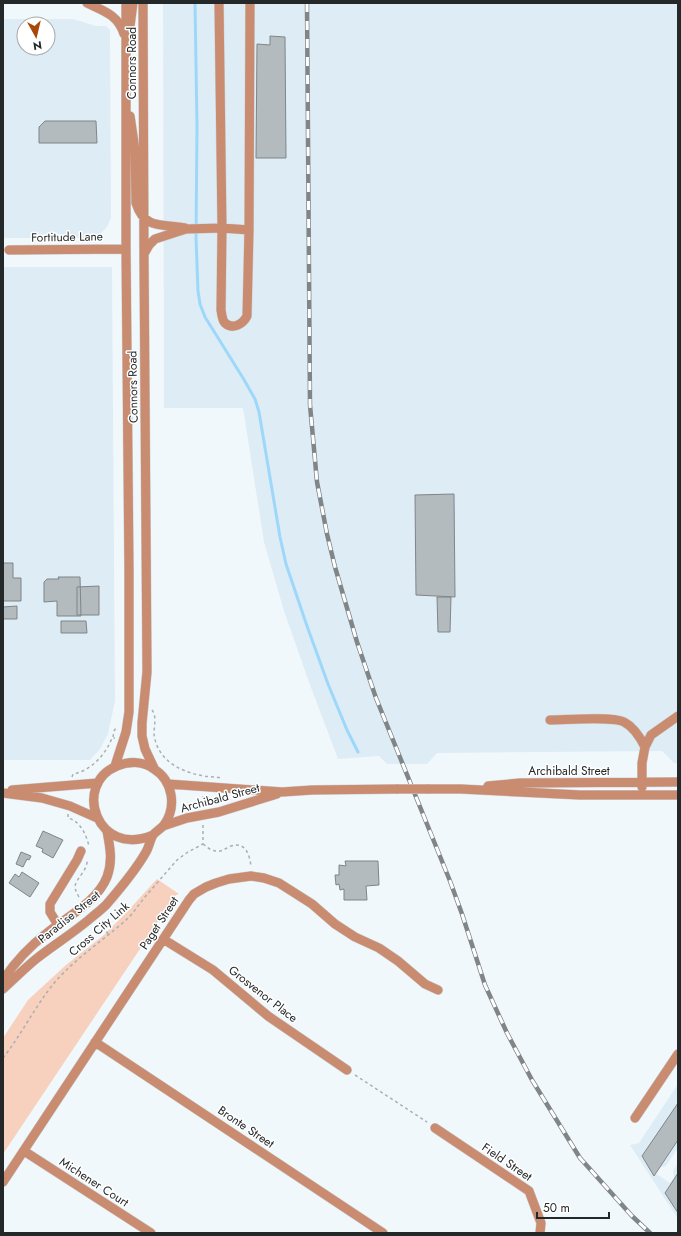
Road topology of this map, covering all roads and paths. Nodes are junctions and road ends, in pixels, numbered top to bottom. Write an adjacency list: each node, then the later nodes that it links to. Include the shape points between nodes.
1 (87, 3): 7 (street, via 110,14 118,21)
2 (126, 3): 7 (street, Connors Road)
3 (133, 3): 7 (street)
4 (143, 3): 9 (street, Connors Road)
5 (219, 3): 10 (street)
6 (250, 3): 12 (street)
7 (126, 43): 8 (street, Connors Road)
8 (126, 101): 9 (street, via 135,150 136,203); 13 (street, Connors Road)
9 (144, 217): 11 (street, via 152,224); 15 (street, Connors Road)
10 (222, 228): 11 (street); 12 (street); 12 (street, via 221,310 226,324 232,326 244,322 247,316)
11 (187, 229): 15 (street, via 155,239)
12 (249, 230)
13 (126, 249): 14 (street, Fortitude Lane); 23 (street, Connors Road, via 129,712)
14 (9, 250)
15 (144, 254): 24 (street, Connors Road, via 147,672 142,736)
16 (678, 716): 22 (street, via 651,734)
17 (550, 720): 22 (street, via 623,721 632,727)
18 (114, 731): 19 (path)
19 (112, 738): 20 (path); 26 (path, via 103,754 89,768 73,774)
20 (116, 738)
21 (155, 738): 25 (path, via 162,756 171,764)
22 (645, 748): 27 (street)
23 (116, 766): 24 (street, via 128,762); 29 (street, via 105,773)
24 (154, 768): 30 (street)
25 (203, 776)
26 (72, 778)
27 (642, 782): 28 (street, Archibald Street); 31 (street, Archibald Street, via 516,783); 35 (street)
28 (678, 782)
29 (98, 783): 32 (street); 38 (street, via 94,795)
30 (168, 784): 33 (street, Archibald Street); 40 (street, via 172,794 172,806)
31 (461, 789): 33 (street, Archibald Street, bridge); 35 (street, Archibald Street, via 573,795)
32 (3, 792): 38 (street, via 42,798 70,806)
33 (282, 792): 40 (street, Archibald Street)
34 (203, 795): 37 (path)
35 (642, 795): 36 (street, Archibald Street)
36 (678, 795)
37 (203, 805)
38 (97, 818): 41 (street)
39 (203, 823): 43 (path)
40 (163, 826): 42 (street)
41 (107, 831): 42 (street, via 122,839 133,840); 47 (street, Paradise Street, via 111,862 102,887 85,905)
42 (153, 835): 51 (street, Paradise Street, via 147,851 105,906 36,959)
43 (203, 844): 45 (path, via 218,852 234,845 246,849 250,856); 48 (path, Cross City Link, via 177,860 132,914)
44 (81, 851): 47 (street, Paradise Street, via 50,904 50,912)
45 (251, 876): 49 (street, Paget Street, via 216,883 194,894); 52 (street, Paget Street, via 279,883 312,904 335,924 379,948 425,984)
46 (98, 921): 48 (path)
47 (58, 925): 50 (street, Paradise Street, via 24,953)
48 (109, 935): 54 (path, Cross City Link, via 55,982)
49 (163, 939): 53 (street, Paget Street); 56 (street, Grosvenor Place, via 213,970 268,1016)
50 (3, 980)
51 (3, 989)
52 (438, 990)
53 (95, 1042): 59 (street, Paget Street); 62 (street, Bronte Street)
54 (3, 1058)
55 (677, 1059): 57 (street)
56 (348, 1070): 58 (path)
57 (635, 1118)
58 (435, 1128): 63 (street, Field Street, via 529,1191 542,1223)
59 (24, 1151): 60 (street, Paget Street); 61 (street, Michener Court)
60 (3, 1182)
61 (151, 1233)
62 (383, 1233)
63 (540, 1233)

